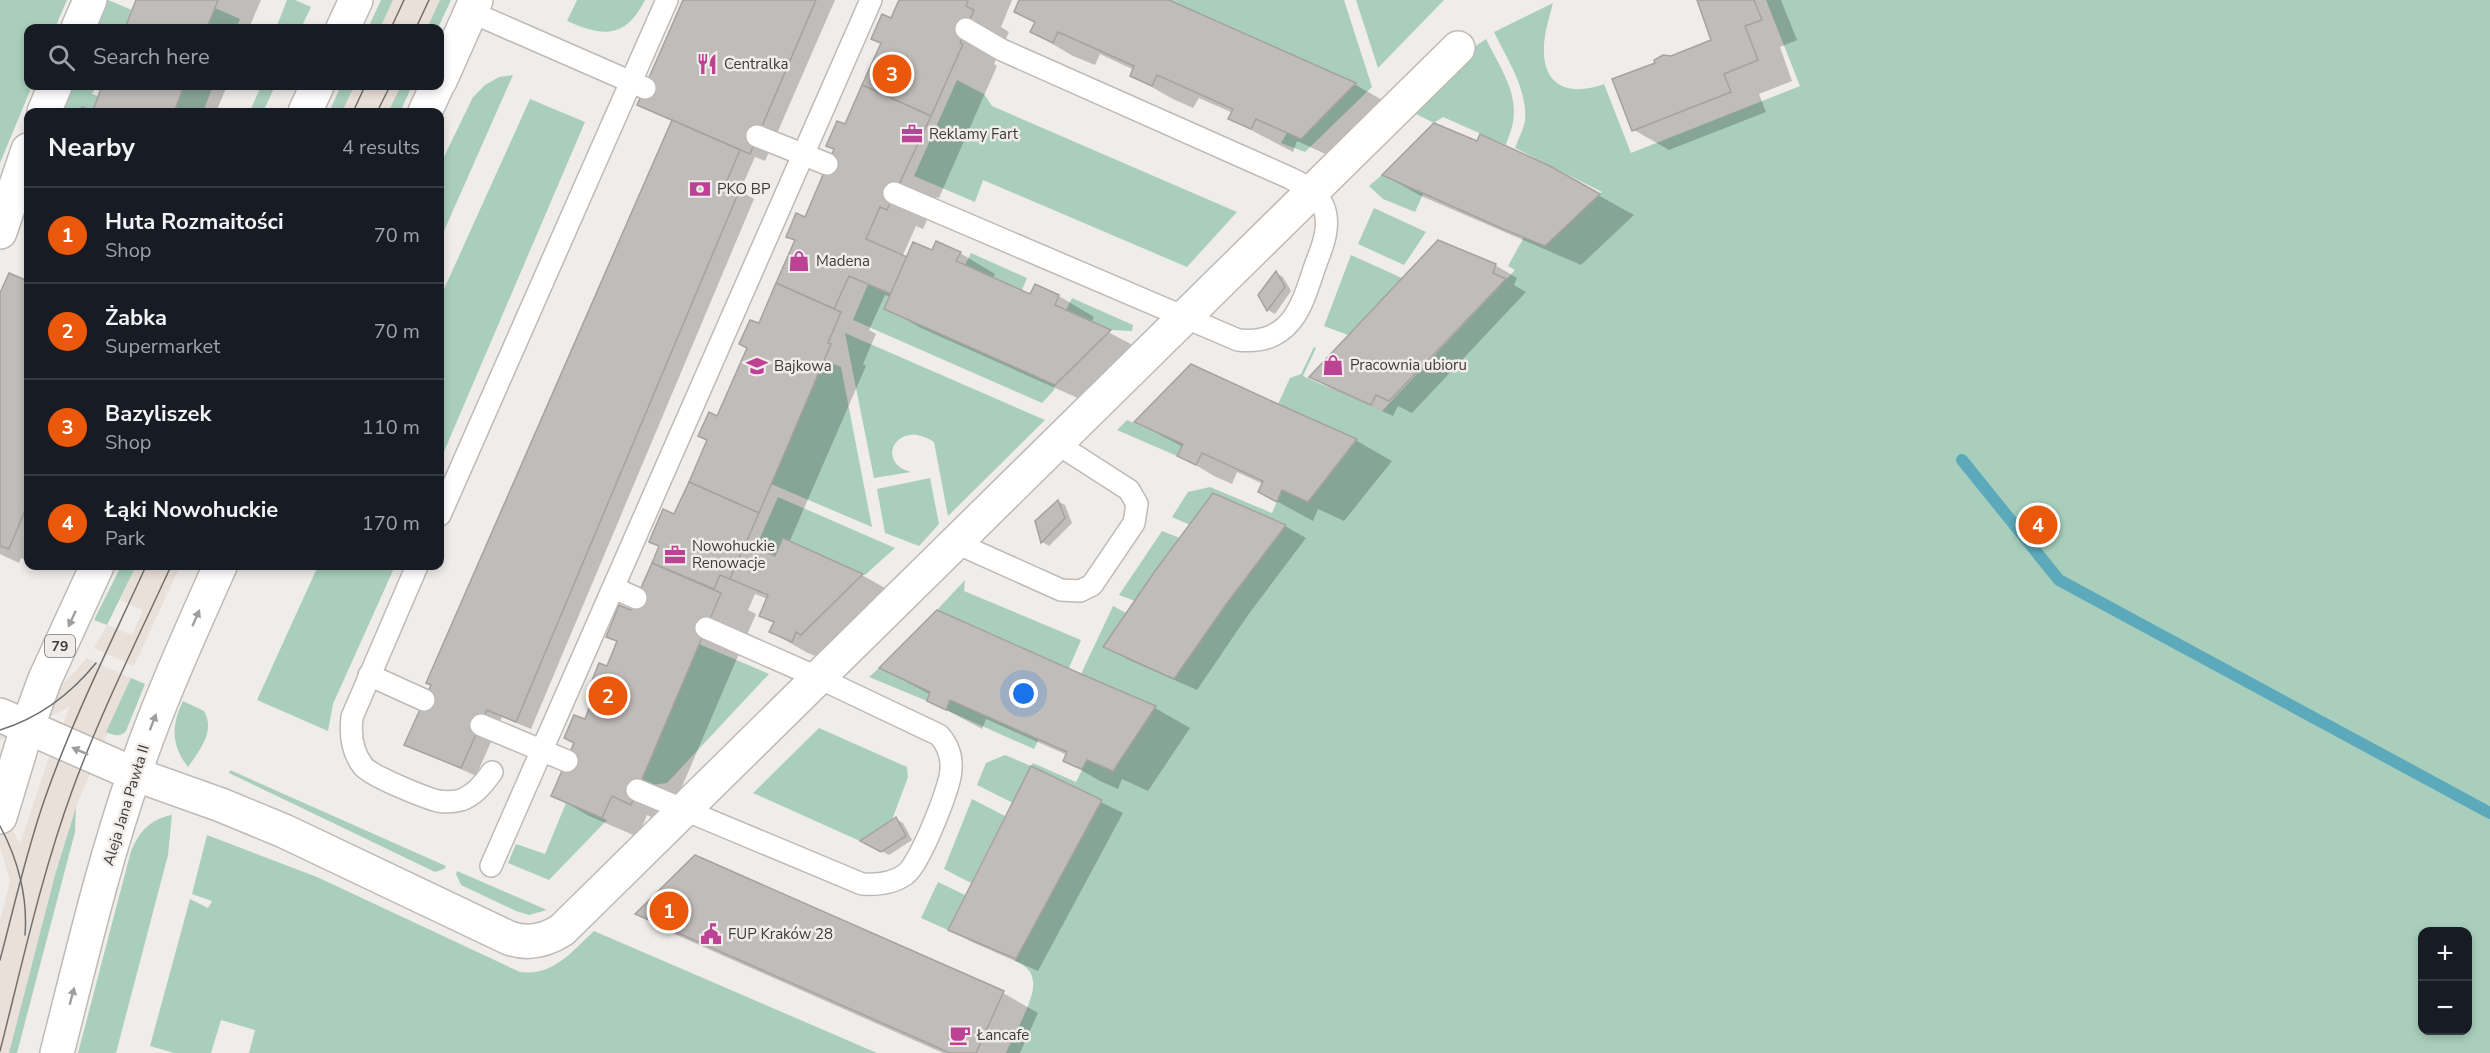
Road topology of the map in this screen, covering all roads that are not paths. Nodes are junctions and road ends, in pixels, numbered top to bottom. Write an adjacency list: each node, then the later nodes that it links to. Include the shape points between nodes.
1 (90, 0): 6 (street)
2 (356, 0): 7 (street)
3 (667, 0): 11 (lane)
4 (871, 0): 19 (lane)
5 (473, 6): 10 (street); 11 (lane)
6 (80, 24)
7 (345, 24)
8 (966, 29): 22 (lane, via 1002,50 1290,178)
9 (1458, 48): 22 (street)
10 (444, 72)
11 (638, 85): 27 (lane)
12 (53, 90): 15 (street)
13 (315, 90): 16 (street)
14 (435, 90): 17 (street)
15 (46, 108)
16 (307, 108)
17 (427, 108)
18 (757, 136): 19 (lane)
19 (804, 154): 20 (lane); 32 (lane)
20 (827, 164)
21 (24, 168): 24 (street)
22 (1313, 192): 25 (street); 25 (lane, via 1326,214 1325,237 1302,305 1285,328 1271,337 1246,341)
23 (894, 193): 25 (lane)
24 (11, 225)
25 (1184, 316): 26 (street)
26 (1056, 443): 28 (street); 28 (lane, via 1129,490 1137,504 1134,523 1092,585 1080,591 1061,590)
27 (444, 506)
28 (954, 542): 36 (street)
29 (95, 570): 38 (street, 79, one-way to 38, via 45,679)
30 (218, 570): 43 (street, Aleja Jana Pawła II, one-way to 30, via 173,671)
31 (415, 570): 35 (lane)
32 (614, 588): 33 (lane); 40 (lane)
33 (636, 598)
34 (706, 628): 36 (lane)
35 (369, 675): 37 (lane); 42 (lane, via 352,717 351,733 357,757 367,770 438,801 470,795)
36 (819, 678): 45 (street); 45 (lane, via 932,730 949,751 949,783 920,855 907,873 881,884 853,881)
37 (424, 700)
38 (14, 722): 43 (street, one-way to 38); 46 (street)
39 (481, 725): 40 (lane)
40 (541, 750): 41 (lane); 47 (lane)
41 (567, 761)
42 (492, 772)
43 (134, 774): 45 (street, via 284,831 523,942 544,939 562,930); 48 (street, Aleja Jana Pawła II, one-way to 43)
44 (637, 790): 45 (lane)
45 (683, 809)
46 (0, 817)
47 (491, 866)
48 (57, 1053)

